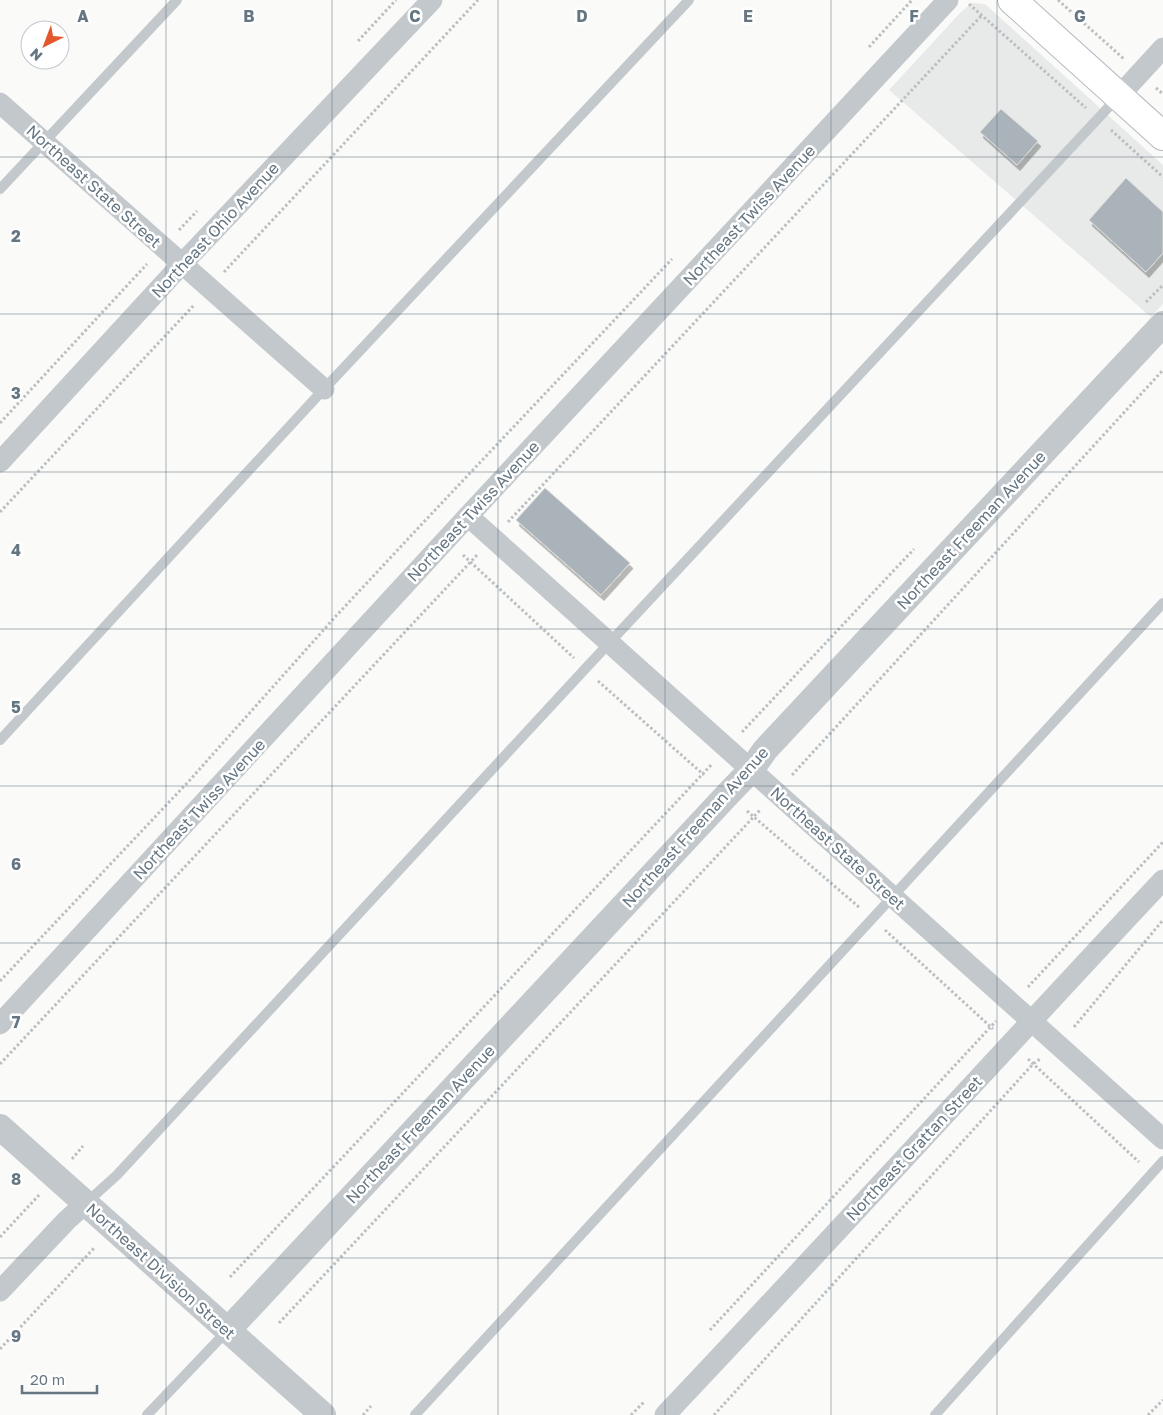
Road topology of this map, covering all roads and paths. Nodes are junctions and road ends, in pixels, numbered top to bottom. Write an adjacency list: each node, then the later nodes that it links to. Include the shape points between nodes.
1 (177, 0): 17 (lane)
2 (432, 0): 21 (street, Northeast Ohio Avenue)
3 (478, 0): 23 (path)
4 (690, 0): 27 (lane)
5 (912, 0): 11 (path)
6 (948, 0): 30 (street, Northeast Twiss Avenue)
7 (965, 0): 15 (path)
8 (1012, 0): 13 (main road)
9 (1058, 0): 12 (path)
10 (1163, 48): 12 (street)
11 (865, 52)
12 (1140, 74): 13 (street)
13 (1119, 96): 15 (lane); 16 (main road)
14 (0, 103): 17 (street, Northeast State Street)
15 (1098, 119): 18 (path); 35 (lane)
16 (1163, 136)
17 (44, 141): 19 (lane); 21 (street, Northeast State Street)
18 (1163, 177)
19 (0, 189)
20 (679, 252): 31 (path)
21 (182, 264): 23 (street, Northeast State Street); 28 (street, Northeast Ohio Avenue)
22 (1163, 285): 24 (path)
23 (209, 288): 27 (street, Northeast State Street); 29 (path)
24 (1140, 309)
25 (1163, 324): 39 (street, Northeast Freeman Avenue, via 765,750)
26 (1163, 370): 41 (path)
27 (324, 389): 37 (lane)
28 (0, 462)
29 (0, 512)
30 (468, 516): 32 (street, Northeast Twiss Avenue); 35 (street, Northeast State Street)
31 (421, 526): 32 (path); 49 (path, via 189,781)
32 (445, 542): 36 (path, via 471,562); 52 (street, Northeast Twiss Avenue)
33 (915, 548): 38 (path)
34 (1163, 603): 46 (lane)
35 (609, 643): 36 (lane); 38 (street, Northeast State Street)
36 (585, 669): 40 (path); 61 (lane, via 117,1175)
37 (0, 740)
38 (726, 747): 39 (street, Northeast State Street); 40 (path)
39 (751, 770): 41 (street, Northeast State Street); 42 (street, Northeast Freeman Avenue)
40 (703, 774): 42 (path); 63 (path)
41 (777, 793): 43 (path); 46 (street, Northeast State Street)
42 (727, 795): 43 (path); 66 (street, Northeast Freeman Avenue)
43 (754, 817): 47 (path); 65 (path)
44 (1163, 842): 50 (path)
45 (1163, 880): 51 (street, Northeast Grattan Street)
46 (892, 897): 47 (lane); 50 (street, Northeast State Street)
47 (872, 918): 53 (path); 75 (lane)
48 (1163, 920): 55 (path)
49 (0, 981)
50 (1012, 1004): 51 (street, Northeast State Street); 53 (path)
51 (1031, 1021): 54 (street, Northeast Grattan Street); 55 (street, Northeast State Street)
52 (0, 1024)
53 (991, 1026): 54 (path); 67 (path)
54 (1010, 1043): 56 (path); 77 (street, Northeast Grattan Street)
55 (1059, 1045): 56 (path); 58 (street, Northeast State Street)
56 (1033, 1064): 60 (path); 78 (path)
57 (0, 1127): 61 (street, Northeast Division Street)
58 (1163, 1139)
59 (1163, 1162): 60 (lane)
60 (1152, 1174): 79 (lane)
61 (85, 1204): 64 (street); 66 (street, Northeast Division Street)
62 (95, 1247): 68 (path)
63 (230, 1277)
64 (0, 1291)
65 (279, 1323)
66 (228, 1330): 72 (lane); 73 (street, Northeast Division Street)
67 (706, 1334)
68 (0, 1349)
69 (645, 1400): 76 (path)
70 (1163, 1400): 80 (path)
71 (371, 1406): 74 (path)
72 (147, 1415)
73 (323, 1415)
74 (363, 1415)
75 (415, 1415)
76 (632, 1415)
77 (665, 1415)
78 (714, 1415)
79 (935, 1415)
80 (1148, 1415)

